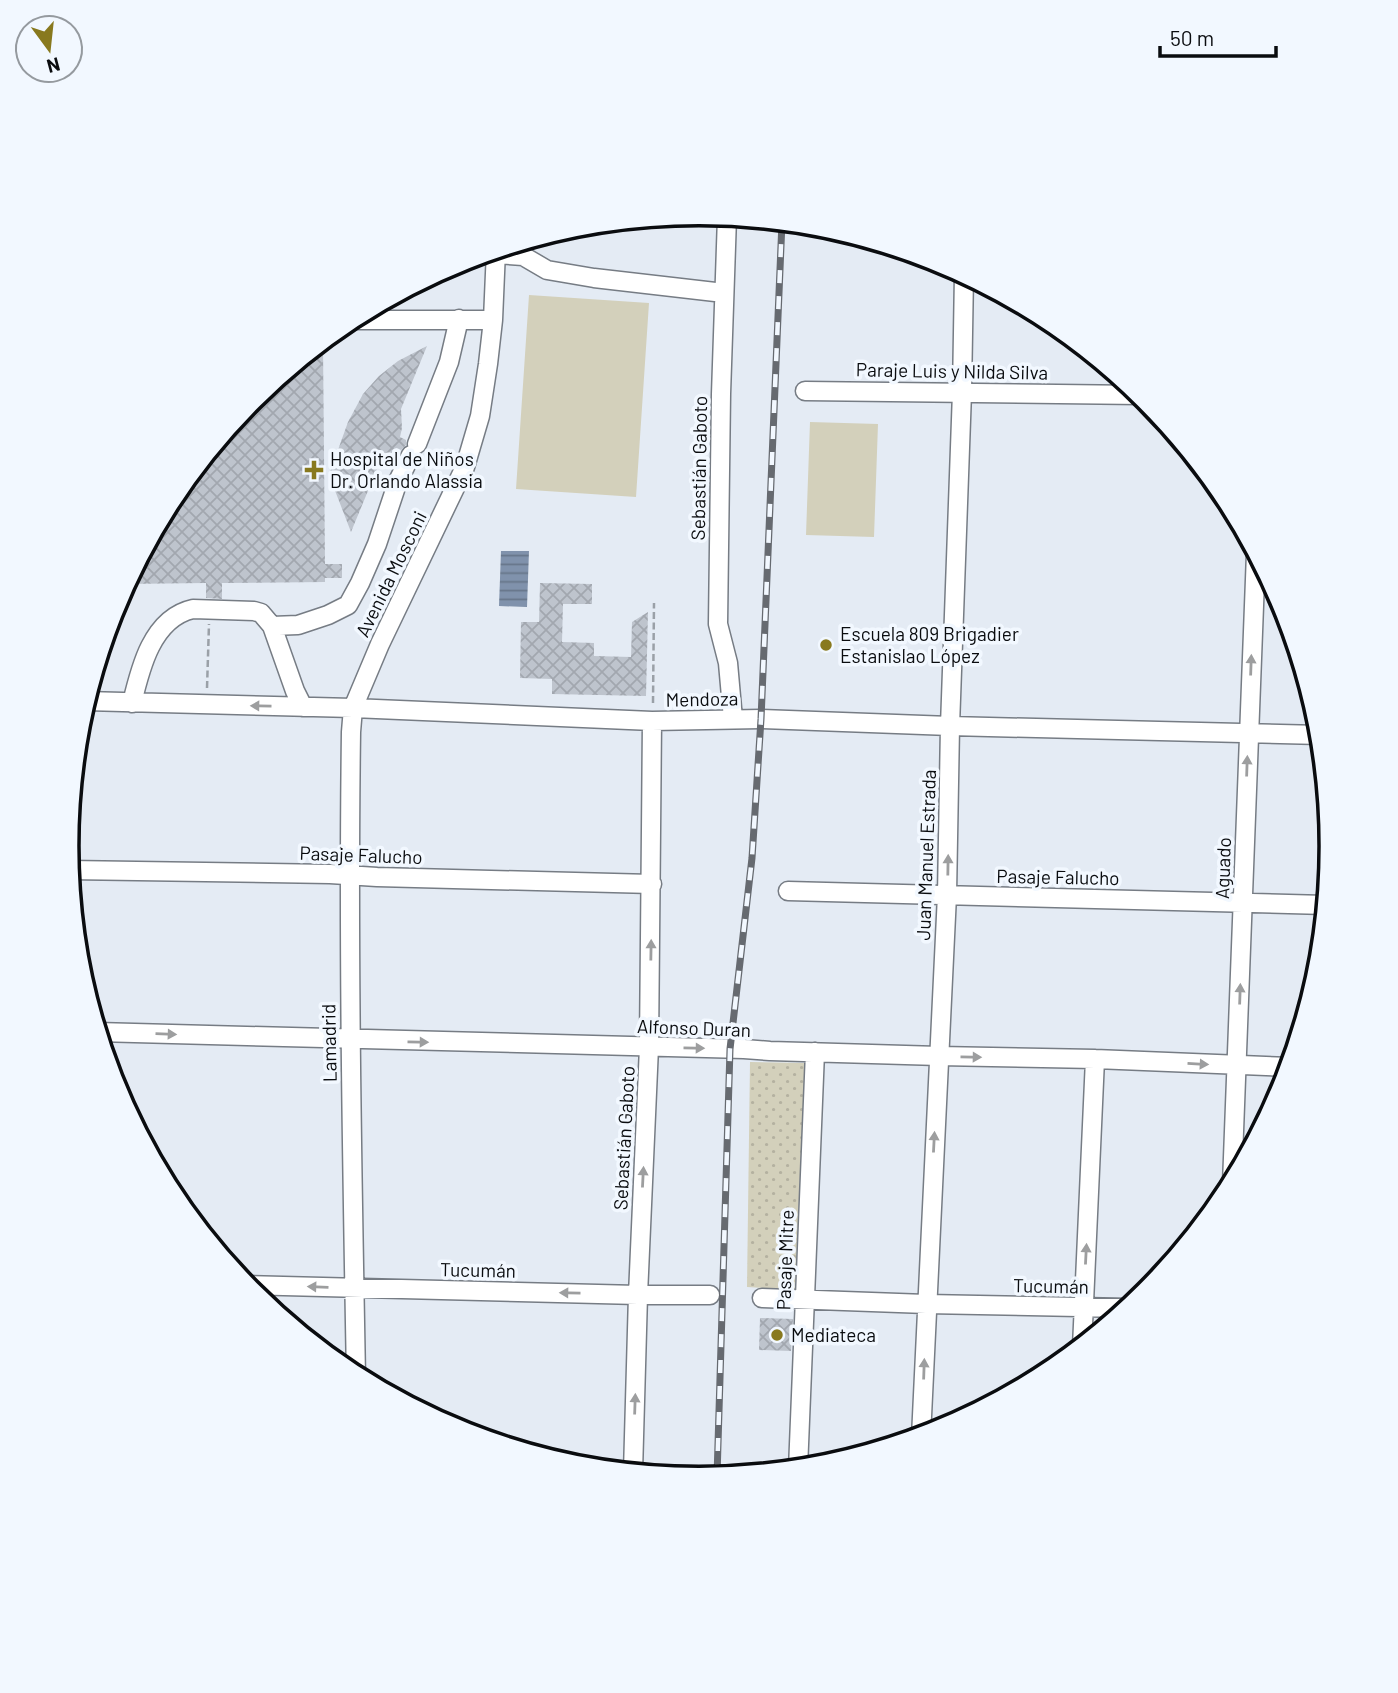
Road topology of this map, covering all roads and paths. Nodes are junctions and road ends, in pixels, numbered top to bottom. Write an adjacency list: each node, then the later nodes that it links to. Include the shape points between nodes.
1 (727, 227): 5 (street, Sebastián Gaboto)
2 (512, 255): 5 (street, via 547,270)
3 (496, 261): 8 (street, Avenida Mosconi)
4 (964, 286): 10 (street, Juan Manuel Estrada)
5 (724, 293): 21 (street, Sebastián Gaboto, via 718,624 728,663)
6 (459, 319): 7 (street); 8 (street); 15 (street, via 449,362 348,605 298,625)
7 (372, 320)
8 (493, 320): 20 (street, Avenida Mosconi, via 480,416 465,467)
9 (805, 391): 10 (street, Paraje Luis y Nilda Silva)
10 (962, 392): 11 (street, Paraje Luis y Nilda Silva); 23 (street, Juan Manuel Estrada)
11 (1124, 395)
12 (1257, 576): 24 (street, Aguado, one-way to 12)
13 (654, 603): 22 (path)
14 (209, 618): 18 (path)
15 (272, 626): 17 (street, via 254,611 186,611 171,620 150,646); 19 (street)
16 (96, 701): 17 (street, Mendoza)
17 (132, 703): 18 (street, Mendoza)
18 (206, 705): 19 (street, Mendoza, one-way to 18)
19 (303, 707): 20 (street, Mendoza)
20 (353, 708): 22 (street, Mendoza); 27 (street, Lamadrid)
21 (733, 719): 22 (street, Mendoza); 23 (street, Mendoza)
22 (652, 721): 28 (street, Sebastián Gaboto)
23 (950, 726): 24 (street, Mendoza); 30 (street, Juan Manuel Estrada, one-way to 23)
24 (1248, 733): 25 (street, Mendoza); 31 (street, Aguado, one-way to 24)
25 (1309, 735)
26 (80, 870): 27 (street, Pasaje Falucho)
27 (349, 876): 28 (street, Pasaje Falucho); 34 (street, Lamadrid)
28 (652, 884): 35 (street, Sebastián Gaboto, one-way to 28)
29 (788, 891): 30 (street, Pasaje Falucho)
30 (947, 895): 31 (street, Pasaje Falucho); 37 (street, Juan Manuel Estrada)
31 (1243, 903): 32 (street, Pasaje Falucho); 39 (street, Aguado, one-way to 31)
32 (1316, 905)
33 (108, 1032): 34 (street, Alfonso Duran, one-way to 34)
34 (350, 1040): 35 (street, Alfonso Duran, one-way to 35); 43 (street, Lamadrid)
35 (649, 1047): 36 (street, Alfonso Duran, one-way to 36); 44 (street, Sebastián Gaboto, one-way to 35)
36 (815, 1052): 37 (street, Alfonso Duran); 47 (street, Pasaje Mitre)
37 (939, 1056): 38 (street, Alfonso Duran, one-way to 38); 48 (street, Juan Manuel Estrada, one-way to 37)
38 (1095, 1059): 39 (street, Alfonso Duran, one-way to 39); 49 (street, one-way to 38)
39 (1237, 1065): 40 (street, Alfonso Duran); 41 (street, Aguado)
40 (1278, 1067)
41 (1233, 1162)
42 (260, 1285): 43 (street, Tucumán, one-way to 42)
43 (354, 1288): 44 (street, Tucumán, one-way to 43); 52 (street, Lamadrid)
44 (638, 1295): 45 (street, Tucumán); 55 (street, Sebastián Gaboto, one-way to 44)
45 (710, 1295)
46 (762, 1298): 47 (street, Tucumán)
47 (805, 1300): 48 (street, Tucumán); 54 (street, Pasaje Mitre)
48 (926, 1304): 49 (street, Tucumán); 53 (street, Juan Manuel Estrada, one-way to 48)
49 (1084, 1307): 50 (street, Tucumán); 51 (street)
50 (1114, 1308)
51 (1083, 1334)
52 (356, 1363)
53 (921, 1425)
54 (798, 1458)
55 (633, 1463)

